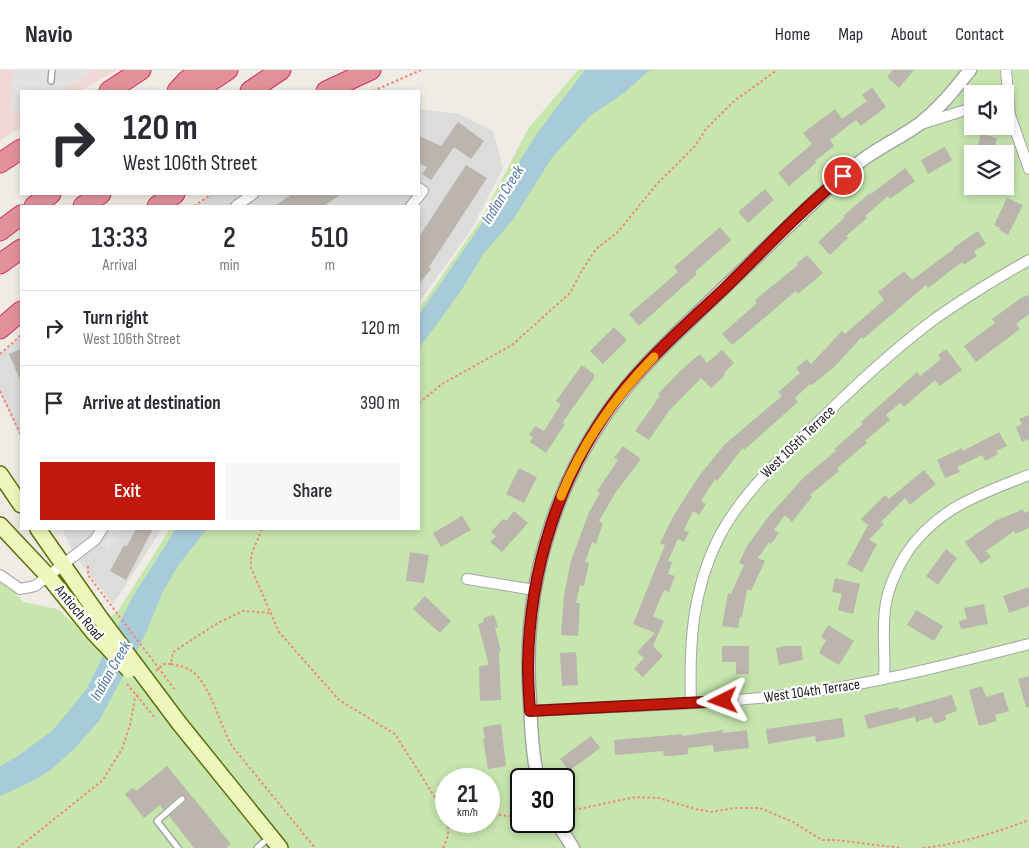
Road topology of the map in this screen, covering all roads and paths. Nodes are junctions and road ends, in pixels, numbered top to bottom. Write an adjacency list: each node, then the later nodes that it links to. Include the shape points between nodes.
1 (52, 70): 12 (lane)
2 (141, 70): 14 (highway)
3 (201, 70): 15 (highway)
4 (228, 70): 16 (highway)
5 (281, 70): 17 (highway)
6 (353, 70): 18 (highway)
7 (371, 70): 19 (highway)
8 (421, 70): 20 (path)
9 (777, 70): 49 (path, via 732,102 706,129 695,146 656,185 617,233 596,249 570,293 512,344 442,384)
10 (970, 70): 22 (street, via 947,99)
11 (1006, 70): 13 (street)
12 (51, 81)
13 (1007, 85)
14 (111, 90)
15 (178, 90)
16 (198, 90)
17 (251, 90)
18 (325, 90)
19 (326, 90)
20 (375, 90)
21 (964, 110): 22 (street)
22 (918, 124): 63 (street, via 865,158 832,185 636,375 592,435 576,463 550,526)
23 (1014, 126): 26 (street)
24 (20, 150): 25 (highway)
25 (0, 163)
26 (1029, 169)
27 (50, 195): 33 (highway)
28 (100, 195): 34 (highway)
29 (174, 195): 35 (highway)
30 (210, 195): 36 (path)
31 (252, 195): 37 (street)
32 (420, 195): 38 (street)
33 (35, 205)
34 (84, 205)
35 (158, 205)
36 (196, 205)
37 (238, 205)
38 (412, 205)
39 (20, 216): 40 (highway)
40 (0, 231)
41 (20, 250): 43 (highway)
42 (1029, 260): 71 (street, West 105th Terrace, via 980,288 893,352 765,474 732,514 718,538 697,598 689,659)
43 (0, 264)
44 (20, 313): 45 (highway)
45 (0, 329)
46 (20, 336): 47 (path)
47 (0, 354)
48 (0, 391): 50 (path)
49 (420, 402)
50 (20, 433)
51 (0, 474): 53 (main road)
52 (1029, 475): 68 (street, via 959,504 942,515 914,543 892,581 886,604)
53 (20, 504)
54 (0, 525): 61 (main road, Antioch Road)
55 (39, 530): 58 (main road, Antioch Road)
56 (101, 530): 58 (street, via 95,540)
57 (262, 530): 64 (path, via 251,555 251,568)
58 (63, 565): 61 (street); 73 (main road, Antioch Road, bridge)
59 (88, 566): 67 (path, via 88,575)
60 (0, 575): 61 (street, via 20,589 35,586)
61 (48, 576): 73 (main road, Antioch Road, bridge, via 94,633)
62 (467, 579): 63 (street)
63 (534, 590): 72 (street, via 528,667)
64 (272, 613): 66 (path, via 243,612 218,623 173,652); 75 (path, via 280,632 339,700 395,734)
65 (1029, 644): 68 (street, West 104th Terrace)
66 (171, 664): 67 (path); 86 (path, via 186,668 199,678 232,746)
67 (158, 667): 69 (path)
68 (884, 679): 71 (street, West 104th Terrace, via 804,693)
69 (176, 691)
70 (135, 698): 82 (path, via 126,740 103,780)
71 (691, 703): 72 (street, West 104th Terrace)
72 (530, 711): 74 (street)
73 (179, 723): 85 (main road, Antioch Road)
74 (535, 768)
75 (435, 796)
76 (182, 799): 83 (lane, via 157,821)
77 (575, 810): 89 (path, via 636,797 659,798 711,812 760,808 793,822 822,840)
78 (1029, 820): 90 (path, via 976,838)
79 (448, 833): 87 (path)
80 (564, 833): 88 (street)
81 (264, 842): 84 (lane)
82 (18, 848)
83 (178, 848)
84 (257, 848)
85 (280, 848)
86 (315, 848)
87 (443, 848)
88 (573, 848)
89 (902, 848)
90 (923, 848)

